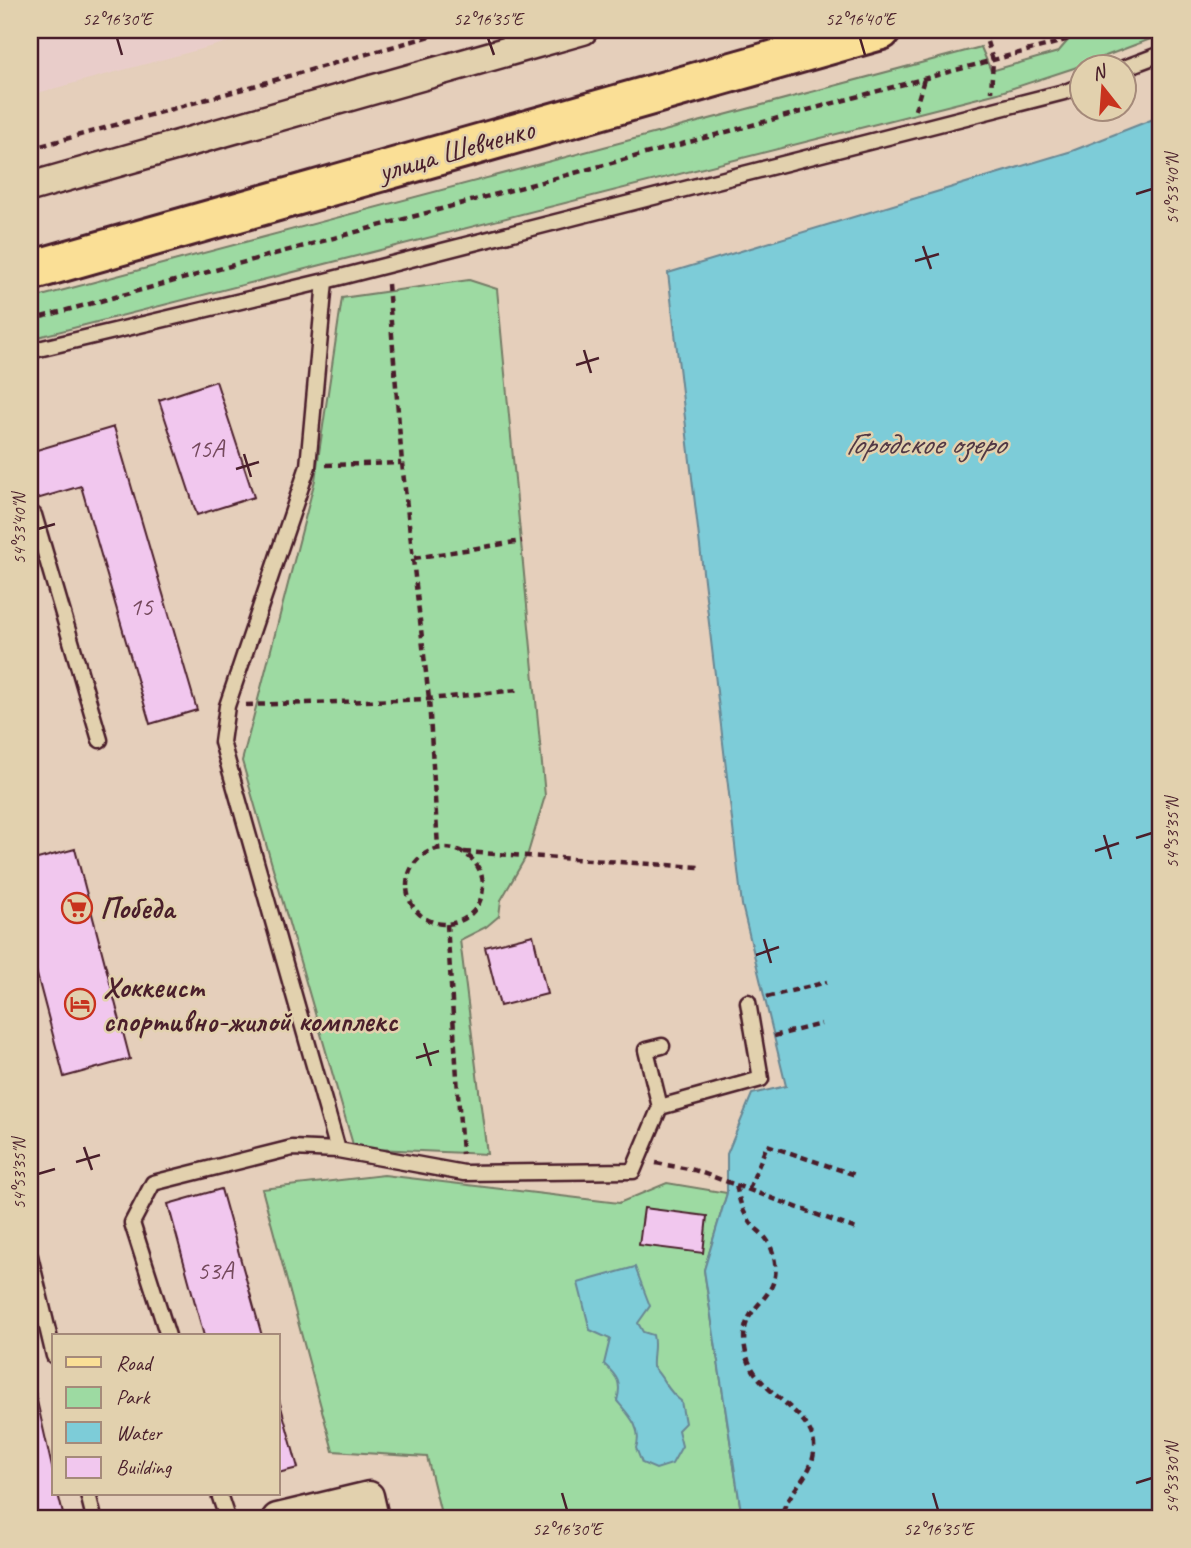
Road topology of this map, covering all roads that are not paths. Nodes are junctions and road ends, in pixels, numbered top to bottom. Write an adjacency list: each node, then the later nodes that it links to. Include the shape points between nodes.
1 (583, 30): 6 (street)
2 (881, 30): 7 (main road, улица Шевченко)
3 (1161, 54): 4 (lane)
4 (1138, 63)
5 (1068, 89): 8 (lane)
6 (30, 187)
7 (30, 271)
8 (325, 281): 9 (lane); 15 (lane, via 308,466 227,706 222,742)
9 (30, 352)
10 (30, 516): 11 (lane, via 34,515)
11 (100, 740)
12 (748, 1002): 14 (lane, via 761,1079)
13 (662, 1046): 14 (lane, via 646,1051)
14 (660, 1107): 15 (lane, via 633,1171 464,1172)
15 (338, 1150): 17 (lane, via 292,1148 153,1182 132,1223)
16 (30, 1256): 18 (lane)
17 (168, 1334)
18 (52, 1348)
19 (88, 1496): 21 (lane)
20 (220, 1496): 22 (lane)
21 (94, 1518)
22 (227, 1518)
23 (277, 1518): 24 (street, via 369,1496)
24 (374, 1518)

